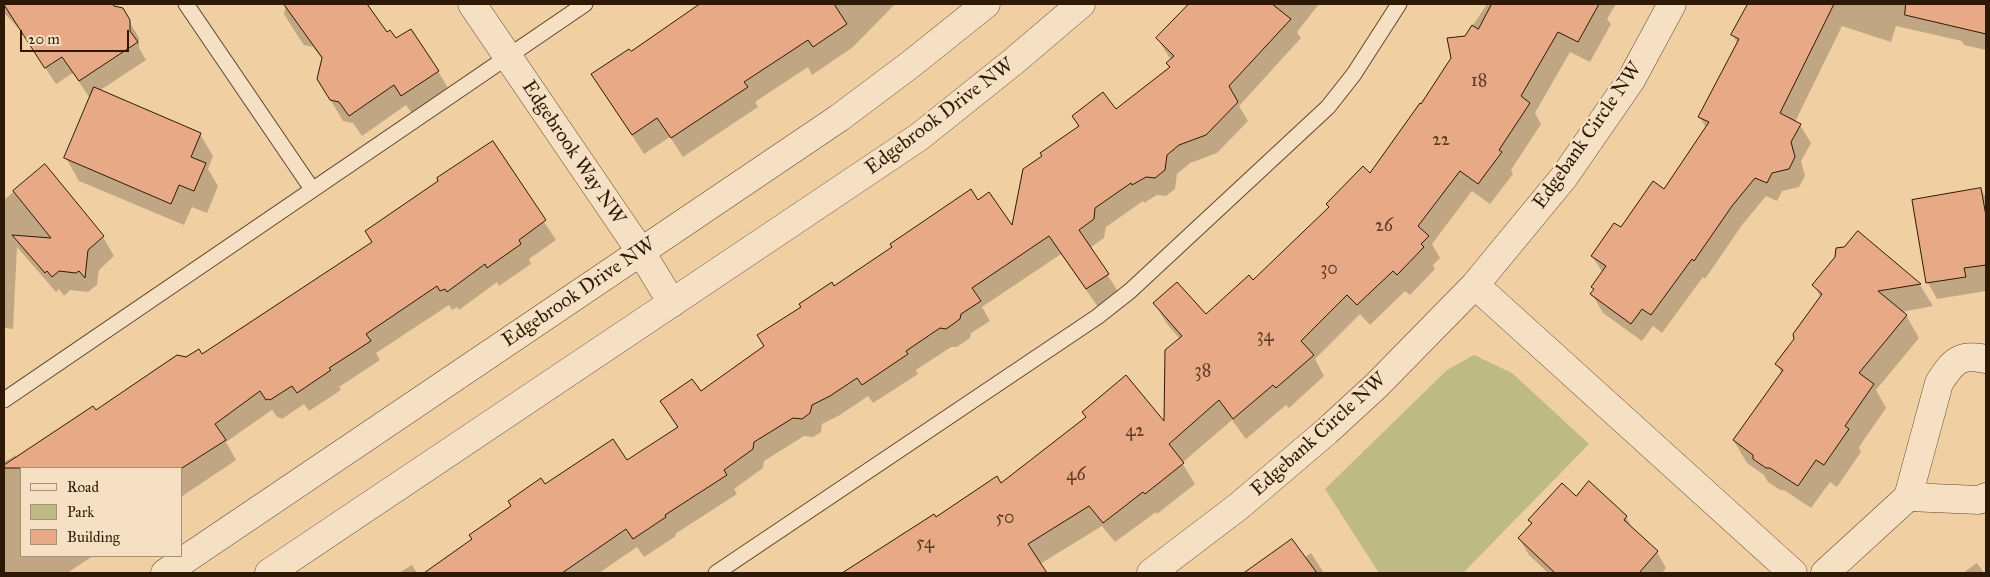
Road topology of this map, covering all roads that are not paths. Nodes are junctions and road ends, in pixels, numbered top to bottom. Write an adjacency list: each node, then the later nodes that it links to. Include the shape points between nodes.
1 (186, 4): 9 (lane)
2 (472, 4): 8 (street, Edgebrook Way NW)
3 (585, 4): 8 (lane)
4 (986, 4): 10 (street, Edgebrook Drive NW, via 840,118)
5 (1081, 4): 12 (street, Edgebrook Drive NW, via 919,137)
6 (1399, 4): 19 (lane, via 1354,74 1328,106 1130,292)
7 (1672, 4): 11 (street, Edgebank Circle NW, via 1631,80 1564,178)
8 (507, 56): 9 (lane); 10 (street, Edgebrook Way NW)
9 (312, 189): 14 (lane)
10 (641, 252): 12 (street, Edgebrook Way NW); 17 (street, Edgebrook Drive NW)
11 (1475, 285): 20 (street, Edgebank Circle NW, via 1327,431 1239,506); 21 (street)
12 (672, 303): 18 (street, Edgebrook Drive NW)
13 (1986, 359): 15 (street, via 1963,357 1948,370 1940,383)
14 (4, 400)
15 (1908, 497): 16 (street, via 1979,500); 22 (street)
16 (1986, 497)
17 (165, 573)
18 (269, 573)
19 (716, 573)
20 (1152, 573)
21 (1793, 573)
22 (1824, 573)

